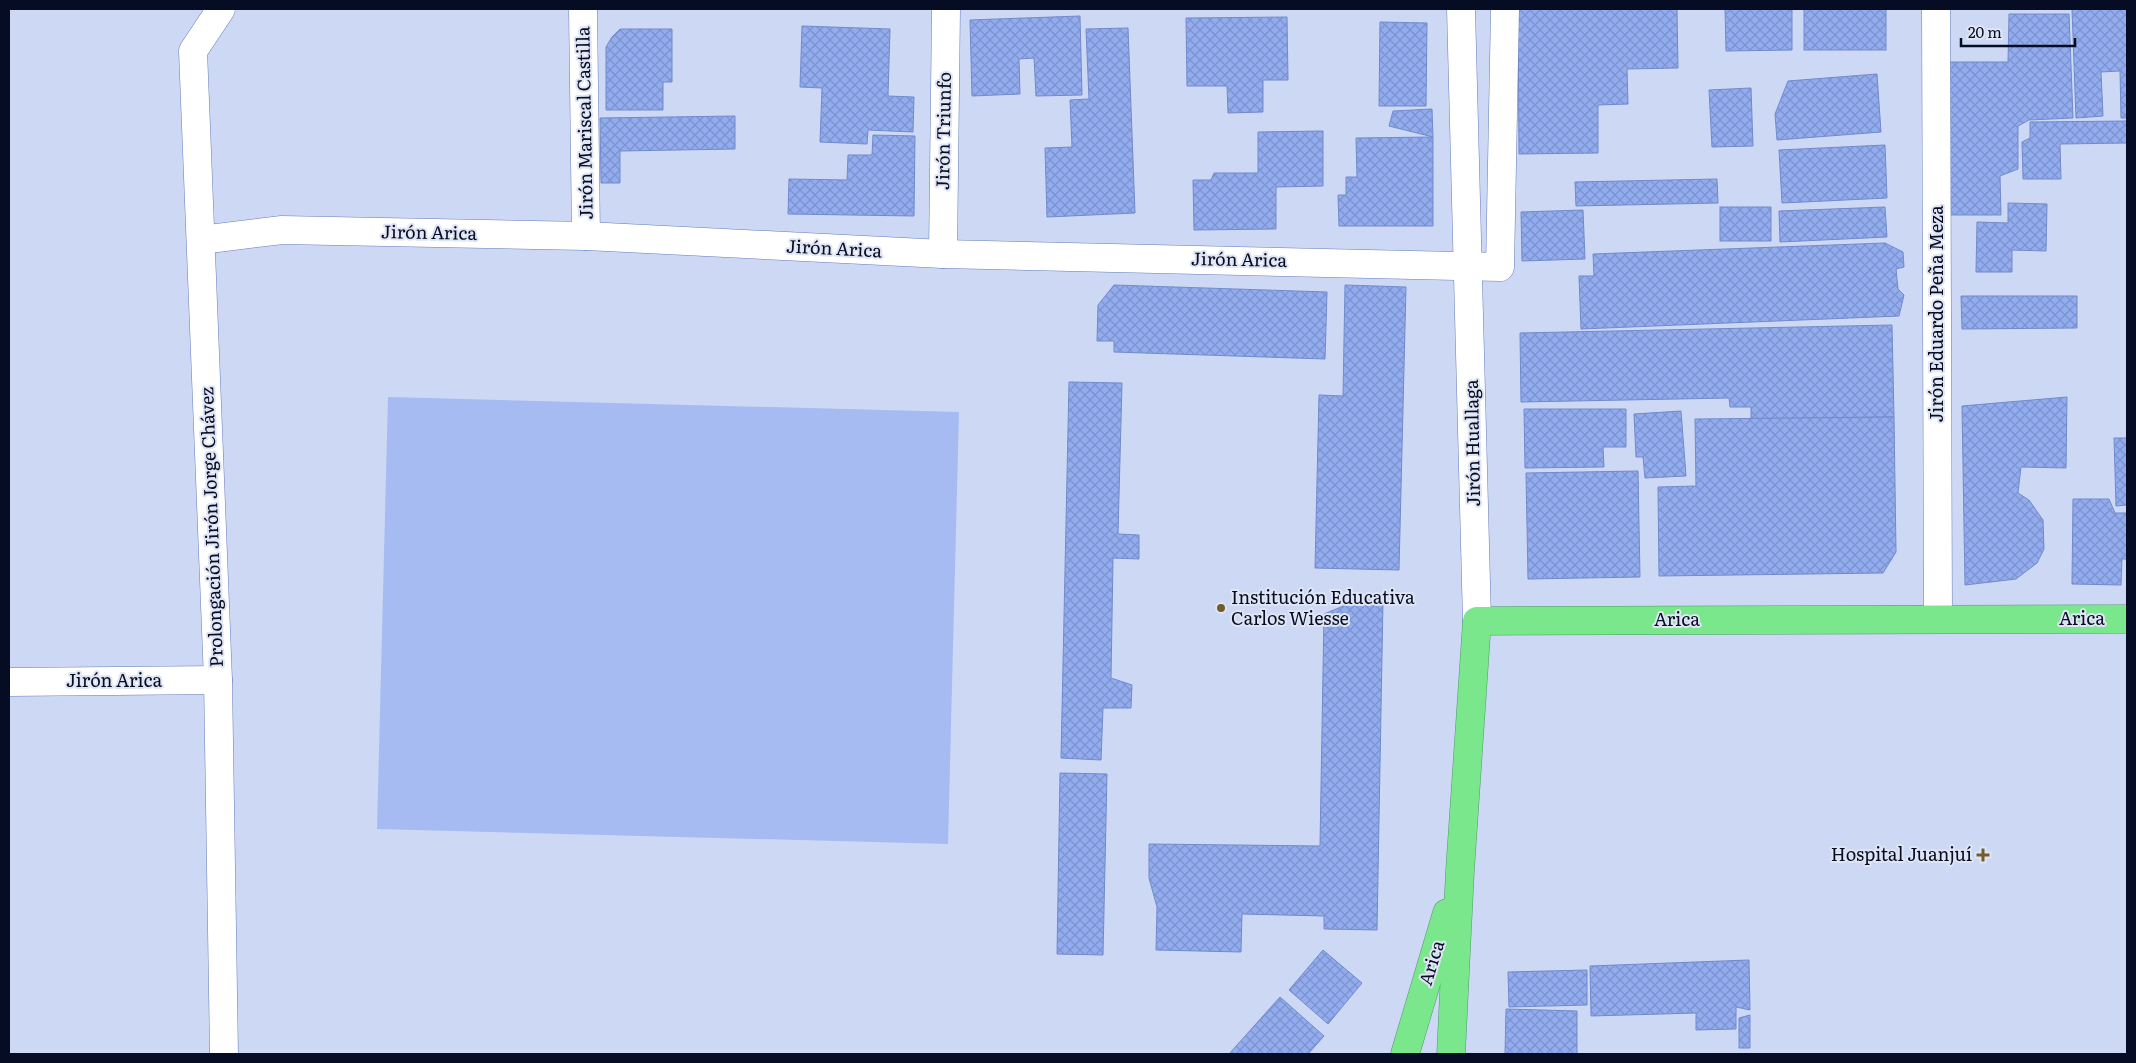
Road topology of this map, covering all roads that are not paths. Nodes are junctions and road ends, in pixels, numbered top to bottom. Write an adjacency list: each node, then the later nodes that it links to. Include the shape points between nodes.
1 (221, 9): 8 (street, Prolongación Jirón Jorge Chávez, via 193,51)
2 (583, 9): 7 (street, Jirón Mariscal Castilla)
3 (946, 9): 9 (street, Jirón Triunfo)
4 (1461, 9): 10 (street, Jirón Huallaga)
5 (1506, 9): 10 (street, via 1500,267)
6 (1936, 9): 11 (street, Jirón Eduardo Peña Meza)
7 (586, 236): 8 (street, Jirón Arica, via 282,230); 9 (street, Jirón Arica)
8 (201, 240): 14 (street, Prolongación Jirón Jorge Chávez)
9 (943, 254): 10 (street, Jirón Arica)
10 (1468, 265): 13 (street, Jirón Huallaga)
11 (1938, 619): 12 (highway, Arica); 13 (highway, Arica)
12 (2127, 619)
13 (1477, 621): 16 (highway, Arica)
14 (218, 680): 15 (street, Jirón Arica); 17 (street, Prolongación Jirón Jorge Chávez)
15 (9, 682)
16 (1460, 871): 18 (highway, Arica); 19 (highway, Arica)
17 (224, 1054)
18 (1405, 1054)
19 (1451, 1054)

